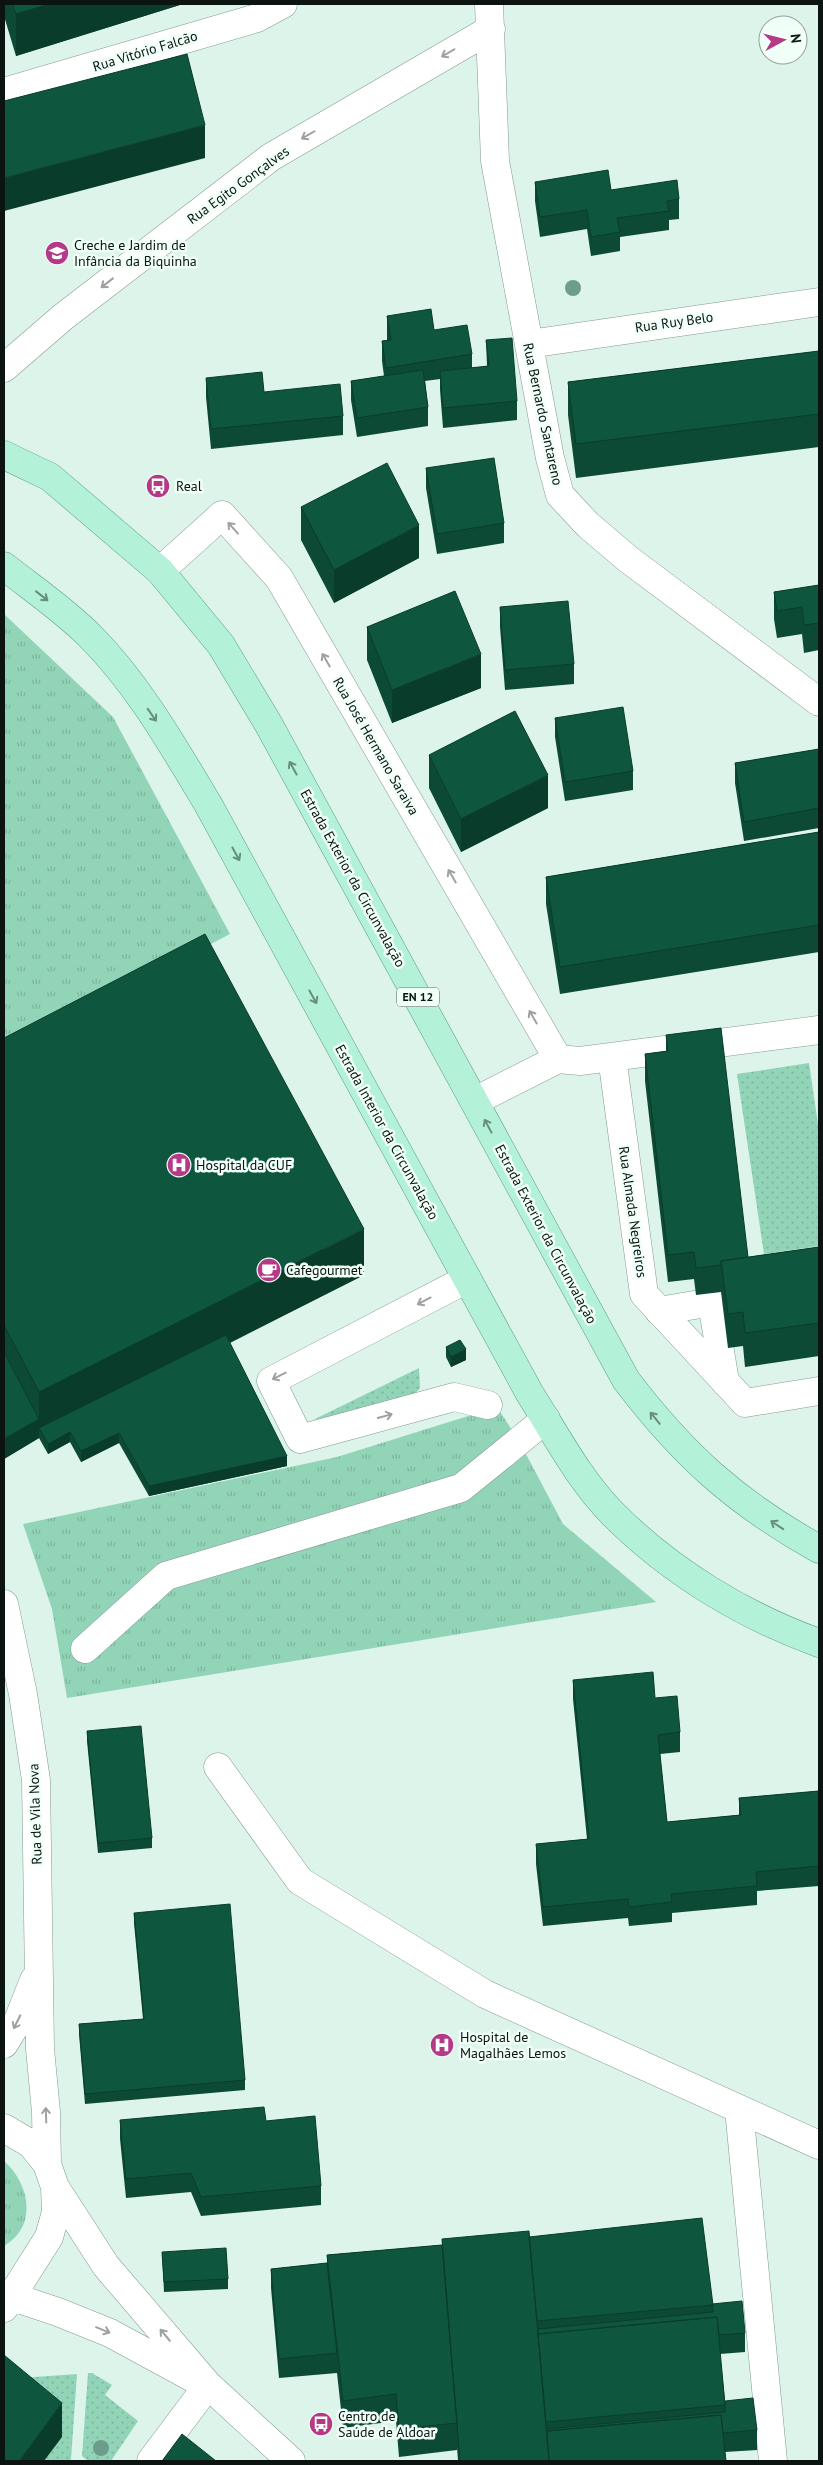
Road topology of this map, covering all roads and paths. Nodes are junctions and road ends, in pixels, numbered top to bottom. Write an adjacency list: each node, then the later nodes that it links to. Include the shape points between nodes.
1 (283, 4): 3 (street, Rua Vitório Falcão, via 257,18)
2 (490, 16): 5 (street, Rua Bernardo Santareno, via 495,161); 6 (street, Rua Egito Gonçalves, one-way to 6, via 271,157 63,317)
3 (4, 92)
4 (819, 302): 5 (street, Rua Ruy Belo)
5 (529, 344): 10 (street, Rua Bernardo Santareno, via 560,495 588,526 628,559)
6 (4, 368)
7 (4, 455): 9 (main road, Estrada Exterior da Circunvalação / EN 12, via 50,477)
8 (4, 566): 15 (main road, Estrada Interior da Circunvalação, one-way to 15, via 90,636 132,685 162,730 208,804)
9 (160, 571): 13 (street, Rua José Hermano Saraiva, one-way to 9, via 279,578 222,515); 14 (main road, Estrada Exterior da Circunvalação / EN 12, one-way to 9, via 269,725 221,645)
10 (819, 702)
11 (819, 1030): 12 (street)
12 (612, 1057): 13 (street, via 580,1061); 16 (street, Rua Almada Negreiros, via 644,1294)
13 (558, 1059): 14 (street)
14 (475, 1101): 21 (main road, Estrada Exterior da Circunvalação / EN 12, one-way to 14, via 742,1501 657,1421 626,1380)
15 (467, 1279): 19 (street, one-way to 19, via 270,1381 300,1439 454,1397); 20 (main road, Estrada Interior da Circunvalação)
16 (659, 1311): 17 (street, Rua Almada Negreiros); 17 (street, via 712,1302)
17 (725, 1382): 18 (street, Rua Almada Negreiros, via 745,1403)
18 (819, 1391)
19 (488, 1405)
20 (546, 1419): 23 (main road, Estrada Interior da Circunvalação, via 570,1460 614,1514 657,1552 738,1606 788,1632); 24 (street, via 461,1488 166,1576)
21 (819, 1549)
22 (4, 1604): 26 (street, Rua de Vila Nova, via 23,1694 36,1780)
23 (819, 1643)
24 (85, 1649)
25 (218, 1767): 28 (street, via 300,1881 485,1994)
26 (39, 1966): 27 (street, Rua de Vila Nova, one-way to 27, via 17,2023); 31 (street, Rua de Vila Nova, one-way to 26, via 40,2050)
27 (4, 2044)
28 (739, 2109): 30 (street); 38 (street)
29 (4, 2128): 31 (street, via 31,2144)
30 (819, 2145)
31 (51, 2176): 32 (street, Rua de Vila Nova, via 56,2212 49,2237); 35 (street, one-way to 31, via 106,2266)
32 (6, 2294): 33 (street)
33 (58, 2312): 34 (street, via 12,2321); 35 (street, one-way to 35, via 110,2333)
34 (4, 2327)
35 (208, 2385): 36 (street); 37 (street)
36 (151, 2461)
37 (291, 2461)
38 (773, 2461)

